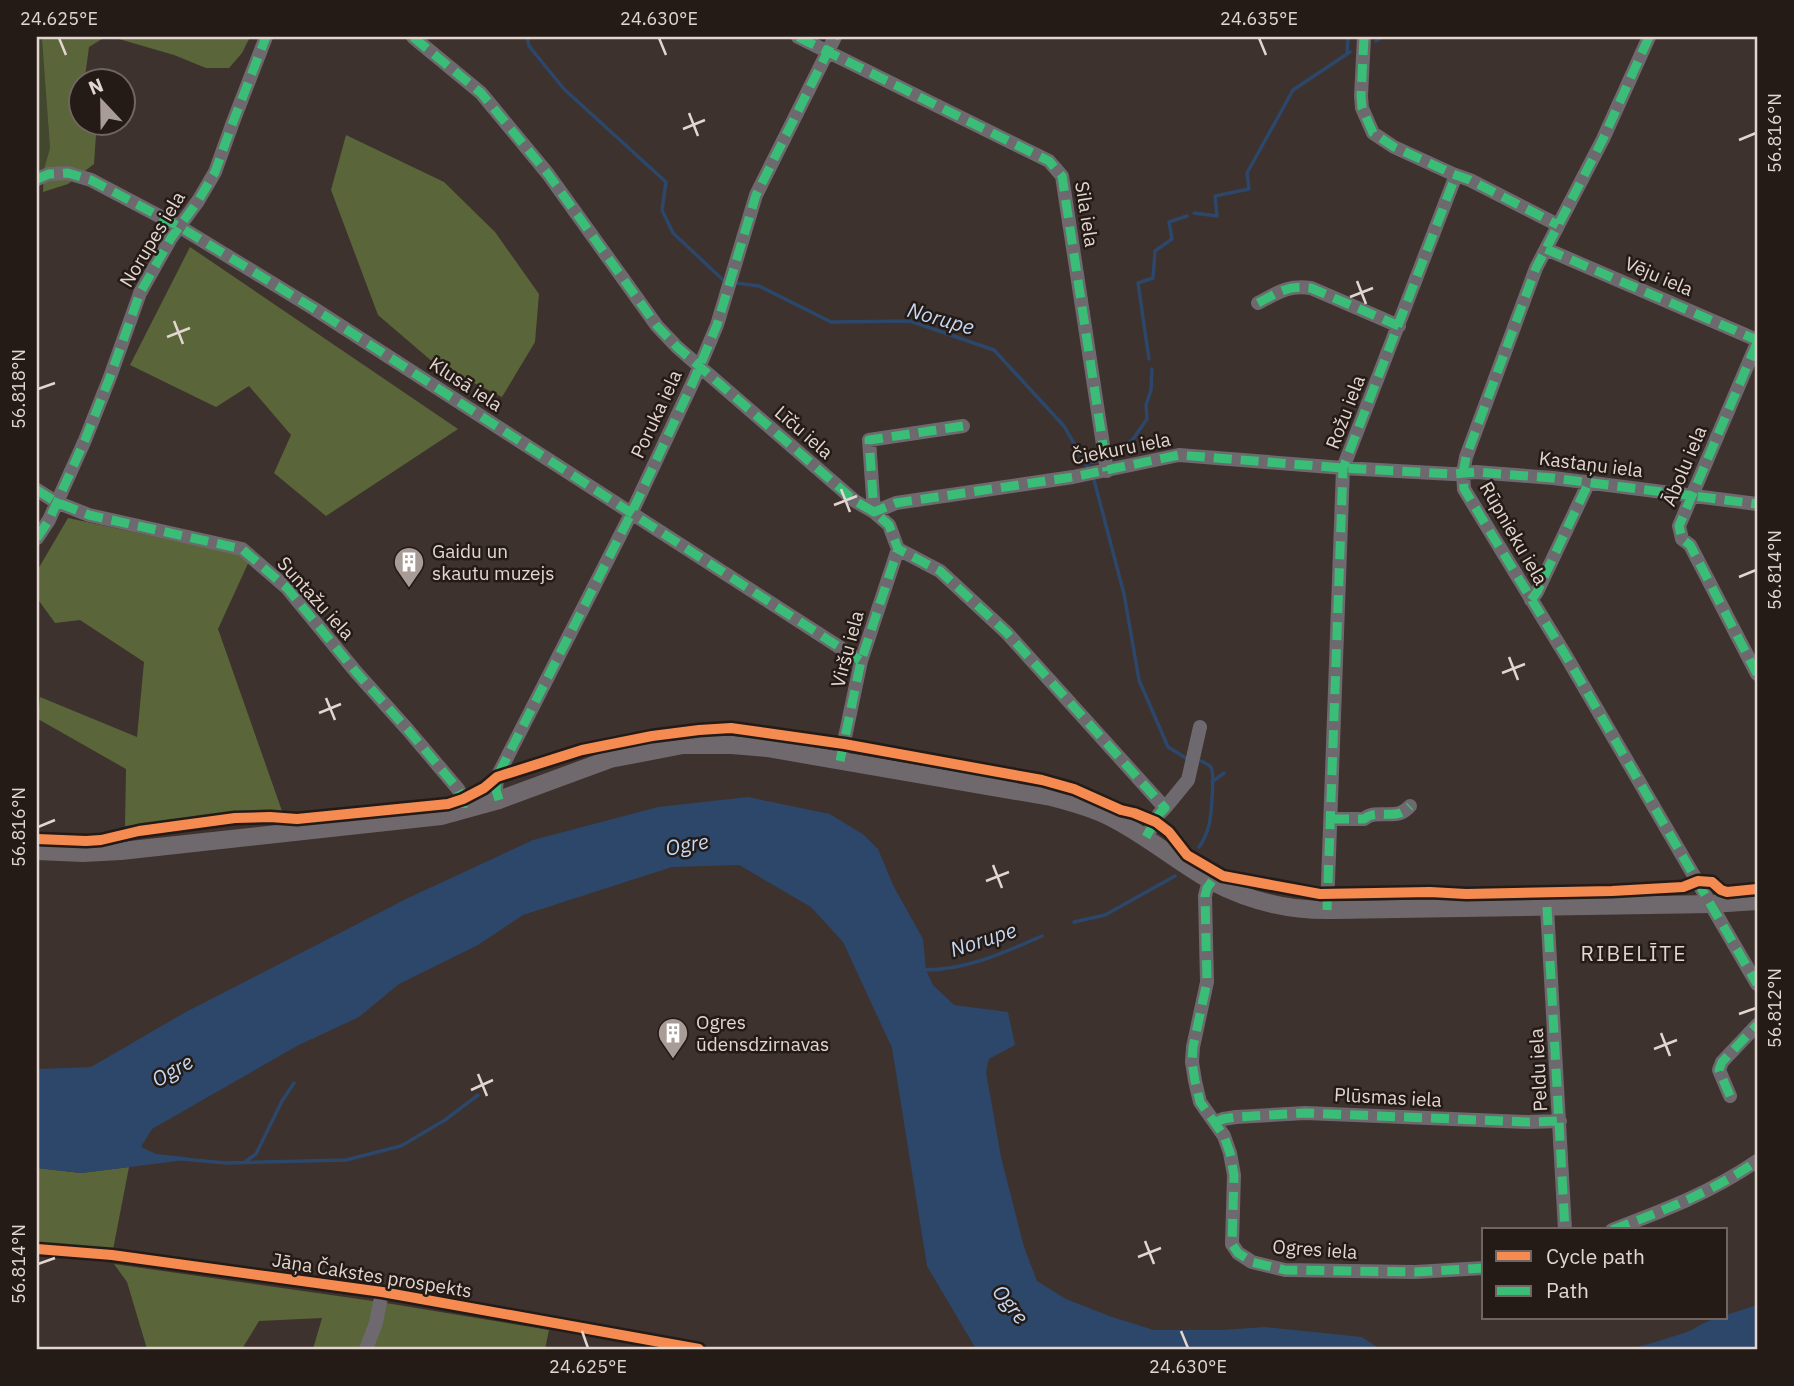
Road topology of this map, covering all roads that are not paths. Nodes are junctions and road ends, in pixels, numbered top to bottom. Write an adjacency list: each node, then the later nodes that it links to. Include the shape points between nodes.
1 (266, 37): 11 (street, Norupes iela, via 215,172)
2 (413, 37): 16 (street, Līču iela, via 481,93 548,174 657,326)
3 (798, 37): 7 (street, Sila iela)
4 (835, 37): 7 (street, Poruka iela)
5 (1364, 37): 8 (street, via 1362,108 1373,132 1394,148)
6 (1649, 37): 10 (street, Rūpnieku iela)
7 (827, 52): 16 (street, Poruka iela, via 756,195 717,325); 19 (street, Sila iela, via 1049,161 1062,176)
8 (1456, 175): 10 (street); 14 (street, Rožu iela)
9 (37, 179): 11 (street, Klusā iela, via 68,173 91,180)
10 (1559, 225): 12 (street, Rūpnieku iela)
11 (180, 227): 24 (street, Norupes iela, via 140,293); 27 (street, Klusā iela)
12 (1546, 248): 15 (street, Vēju iela); 20 (street, Rūpnieku iela)
13 (1258, 303): 14 (street, via 1283,289 1311,288)
14 (1399, 326): 18 (street, Rožu iela)
15 (1757, 341): 23 (street, Ābolu iela)
16 (699, 368): 26 (street, Līču iela, via 855,502); 27 (street, Poruka iela)
17 (963, 426): 26 (street, via 869,440)
18 (1343, 468): 19 (street, Čiekuru iela, via 1179,455); 20 (street, Čiekuru iela); 39 (street, Rožu iela)
19 (1107, 471): 26 (street, Čiekuru iela, via 896,503)
20 (1463, 473): 21 (street, Kastaņu iela); 30 (street, Rūpnieku iela, via 1464,489)
21 (1589, 482): 23 (street, Kastaņu iela); 30 (street)
22 (37, 490): 24 (street, Suntažu iela)
23 (1693, 496): 25 (street, Kastaņu iela); 32 (street, Ābolu iela, via 1679,526 1682,539 1690,545)
24 (57, 502): 28 (street, Norupes iela); 38 (street, Suntažu iela, via 89,515 242,549 287,588 408,730 458,789)
25 (1757, 504)
26 (874, 512): 29 (street, Līču iela, via 888,526)
27 (631, 514): 31 (street, Klusā iela); 35 (street, Poruka iela, via 497,777)
28 (37, 538)
29 (898, 549): 31 (street, Viršu iela); 37 (street, via 940,571 1007,633)
30 (1531, 600): 44 (street, Rūpnieku iela)
31 (861, 661): 34 (street, Viršu iela)
32 (1757, 674)
33 (1200, 727): 37 (street, via 1188,780)
34 (840, 761): 35 (main road, via 767,748 683,745 610,759); 40 (main road, via 1080,804)
35 (499, 800): 38 (main road)
36 (1410, 806): 39 (street, via 1401,813)
37 (1165, 808): 40 (street)
38 (464, 810): 41 (main road, via 121,851)
39 (1331, 819): 46 (street, Rožu iela)
40 (1146, 837): 42 (main road)
41 (37, 851)
42 (1212, 881): 46 (main road, via 1252,899); 51 (street, Ogres iela, via 1205,896 1208,982 1192,1062 1200,1102)
43 (1757, 901): 44 (main road)
44 (1712, 904): 45 (main road); 47 (street, Rūpnieku iela)
45 (1547, 907): 46 (main road); 50 (street, Peldu iela)
46 (1327, 910)
47 (1757, 984)
48 (1757, 1024): 49 (street, via 1722,1062 1719,1070)
49 (1730, 1096)
50 (1560, 1121): 51 (street, Plūsmas iela, via 1305,1113); 53 (street, Peldu iela)
51 (1216, 1122): 56 (street, Ogres iela, via 1234,1175 1232,1244 1252,1262 1286,1270)
52 (1757, 1161): 54 (street, via 1721,1185)
53 (1565, 1228)
54 (1617, 1228)
55 (37, 1249): 57 (street, Jāņa Čakstes prospekts, via 112,1255)
56 (1482, 1268)
57 (382, 1293): 58 (street); 59 (street, Jāņa Čakstes prospekts)
58 (366, 1349)
59 (699, 1349)

